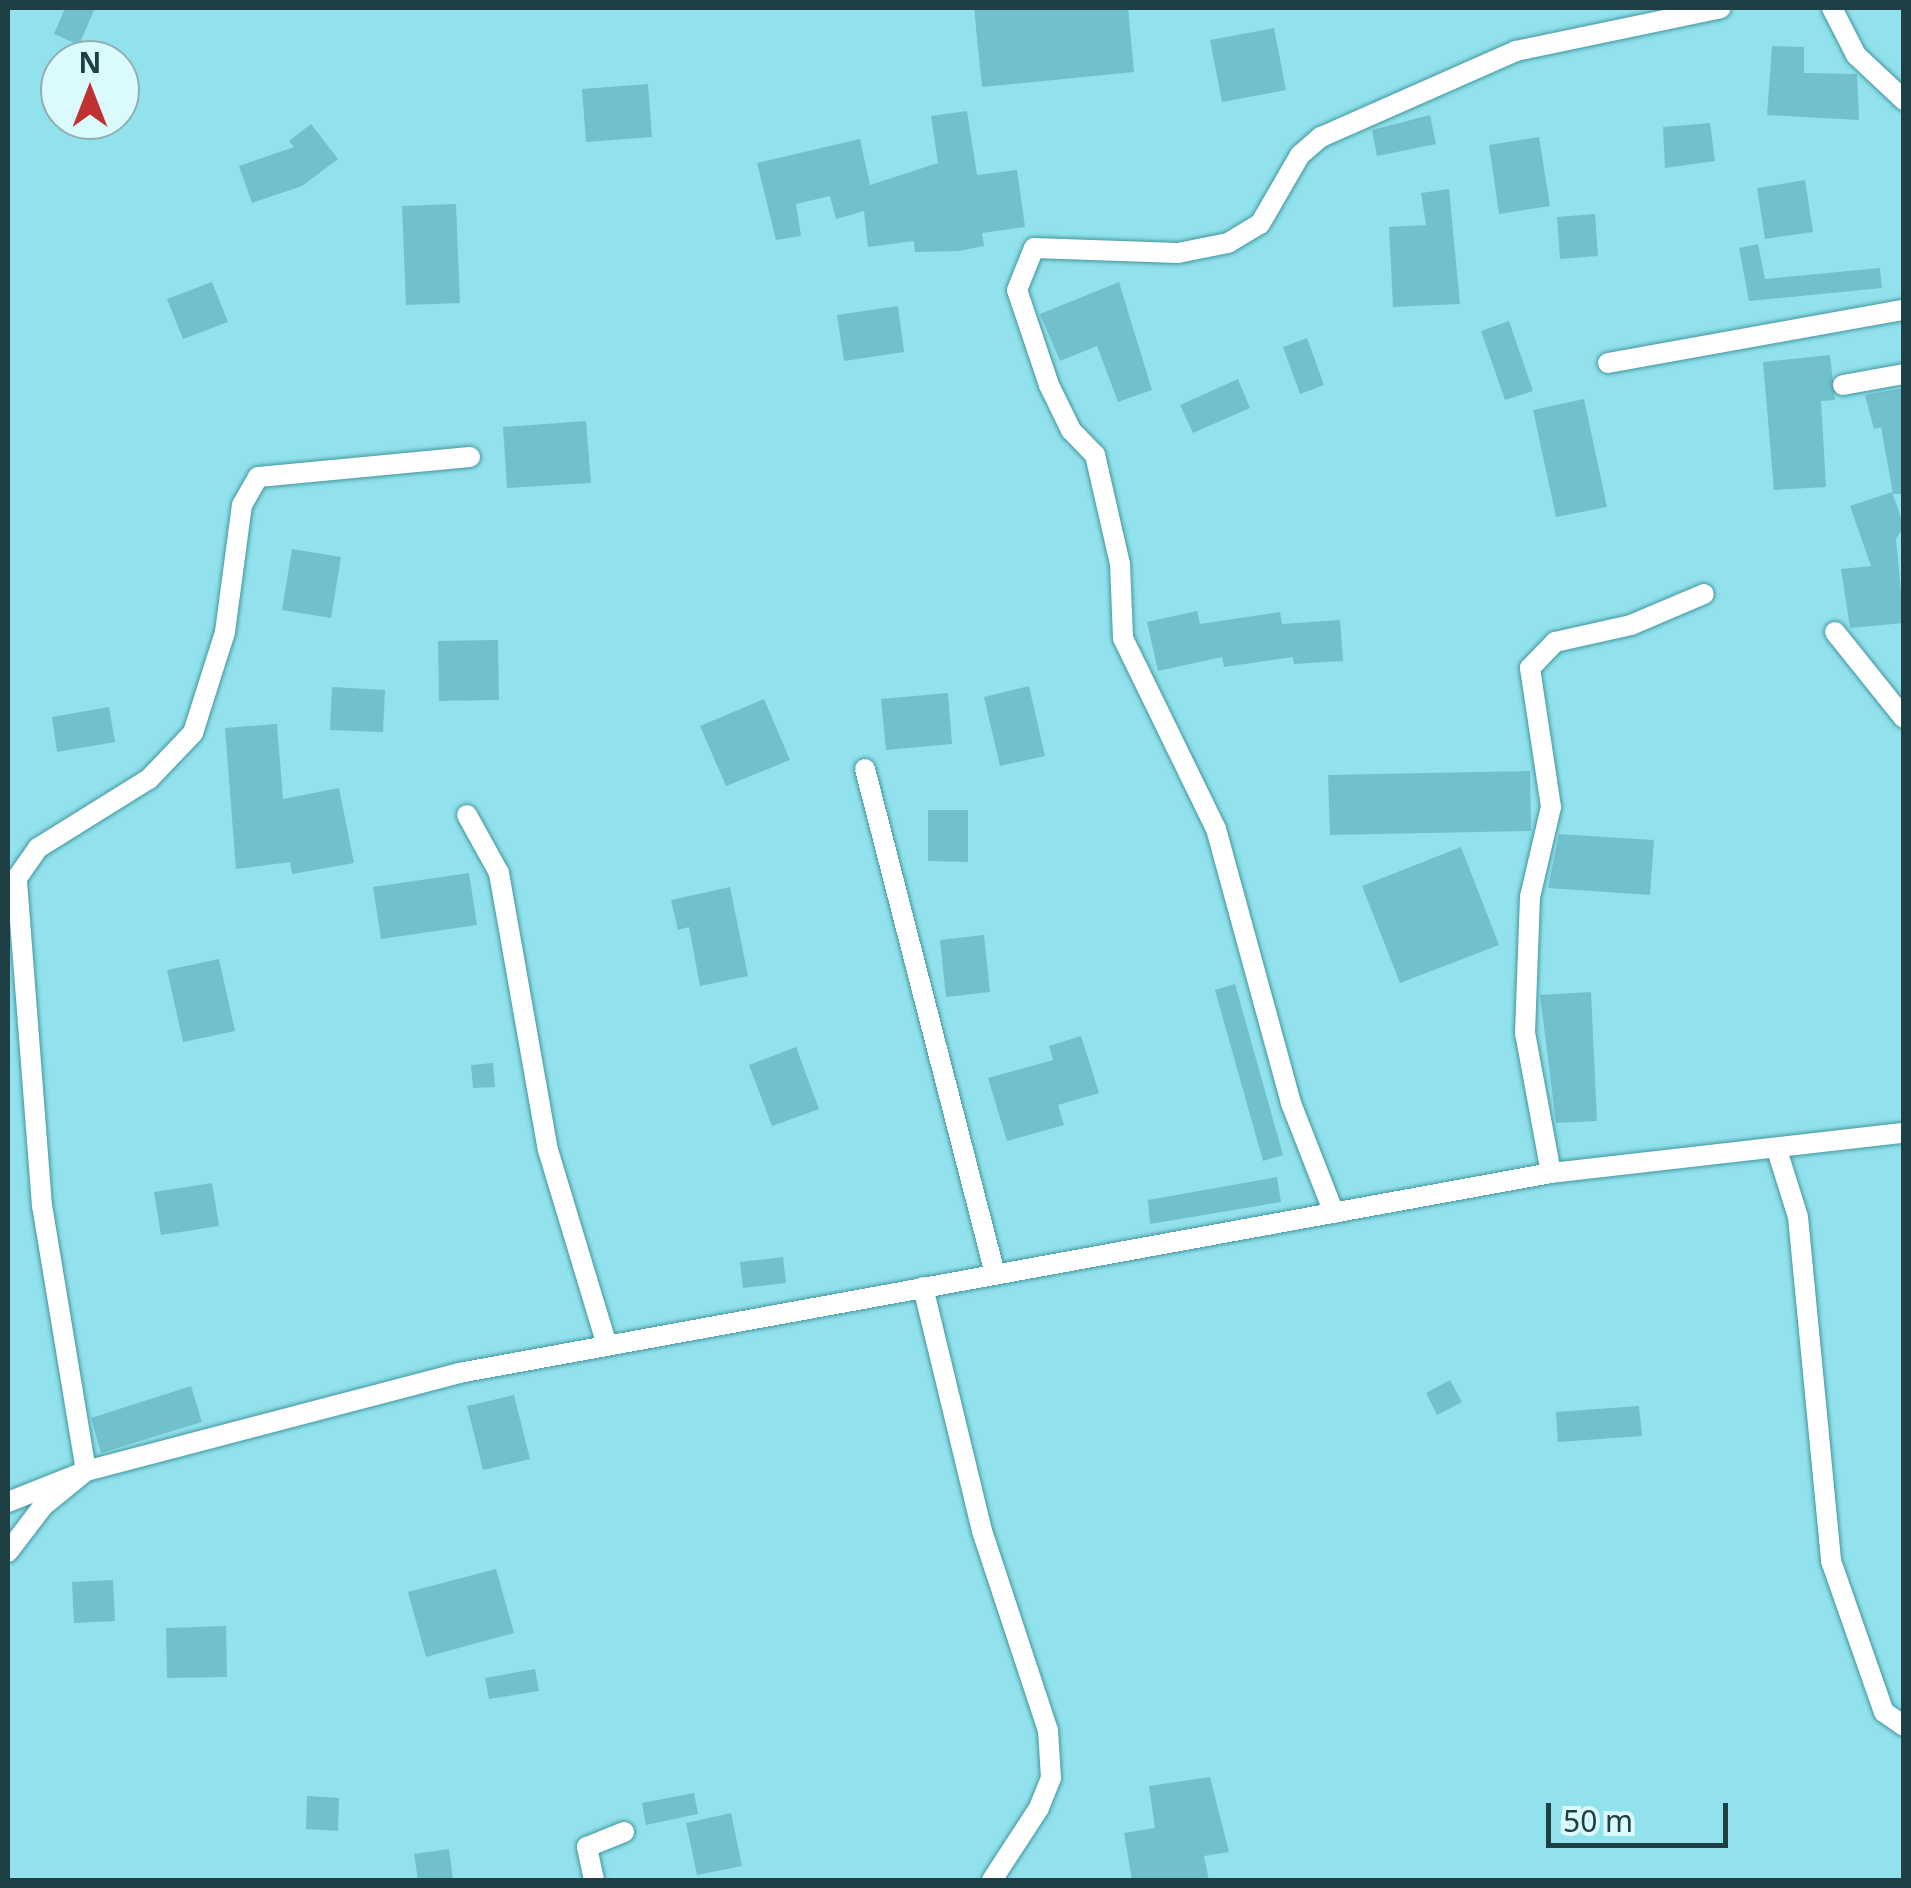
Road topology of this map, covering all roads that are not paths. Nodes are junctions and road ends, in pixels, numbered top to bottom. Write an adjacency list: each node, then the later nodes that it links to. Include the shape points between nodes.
1 (1721, 8): 17 (street, via 1516,51 1322,137 1300,155 1260,224 1228,243 1178,252 1034,248 1017,290 1071,430 1095,455 1120,564 1124,638 1216,829 1291,1103)
2 (1832, 8): 3 (street, via 1856,56)
3 (1904, 100)
4 (1904, 310): 5 (street)
5 (1608, 363)
6 (1904, 374): 7 (street)
7 (1843, 385)
8 (470, 457): 21 (street, via 258,477 242,505 225,632 193,733 148,778 38,848 17,878 42,1206)
9 (1704, 594): 16 (street, via 1632,625 1556,642 1530,668 1552,807 1530,897 1525,1033)
10 (1835, 632): 11 (street)
11 (1904, 718)
12 (865, 769): 18 (street)
13 (467, 815): 20 (street, via 499,874 548,1150)
14 (1904, 1133): 15 (street)
15 (1778, 1150): 16 (street); 24 (street, via 1798,1216 1831,1560 1884,1712)
16 (1551, 1173): 17 (street)
17 (1334, 1212): 18 (street)
18 (995, 1274): 19 (street)
19 (922, 1287): 20 (street); 27 (street, via 982,1531 1048,1730 1051,1778)
20 (606, 1342): 21 (street)
21 (86, 1470): 22 (street); 23 (street, via 43,1506)
22 (8, 1502)
23 (8, 1552)
24 (1904, 1726)
25 (624, 1832): 26 (street, via 587,1847)
26 (594, 1880)
27 (992, 1880)

